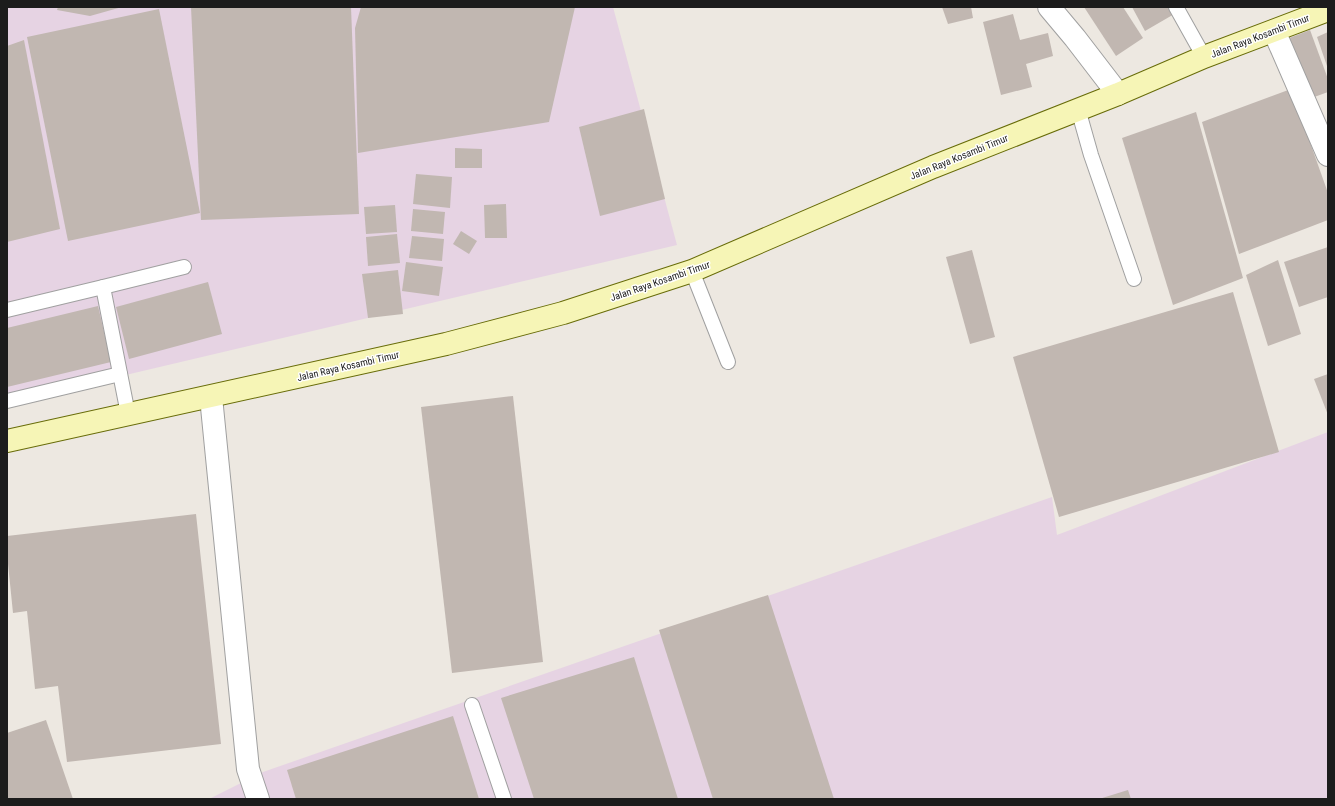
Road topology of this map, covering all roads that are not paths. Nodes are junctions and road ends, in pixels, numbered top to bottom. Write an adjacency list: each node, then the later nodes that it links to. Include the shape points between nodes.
1 (1049, 7): 6 (street)
2 (1176, 7): 5 (lane)
3 (1328, 10): 4 (main road, Jalan Raya Kosambi Timur)
4 (1274, 31): 5 (main road, Jalan Raya Kosambi Timur); 8 (street)
5 (1204, 57): 6 (main road, Jalan Raya Kosambi Timur)
6 (1118, 94): 7 (main road, Jalan Raya Kosambi Timur)
7 (1078, 109): 10 (main road, Jalan Raya Kosambi Timur, via 933,167); 11 (lane, via 1091,155)
8 (1328, 155)
9 (184, 267): 12 (lane)
10 (692, 271): 14 (lane); 16 (main road, Jalan Raya Kosambi Timur, via 563,313 446,344)
11 (1134, 279)
12 (103, 287): 13 (lane); 15 (lane)
13 (7, 310)
14 (728, 362)
15 (120, 374): 17 (lane); 18 (lane)
16 (212, 397): 18 (main road, Jalan Raya Kosambi Timur); 21 (street, via 248,769)
17 (7, 401)
18 (128, 414): 19 (main road, Jalan Raya Kosambi Timur)
19 (7, 441)
20 (472, 705): 22 (lane)
21 (258, 799)
22 (504, 799)

